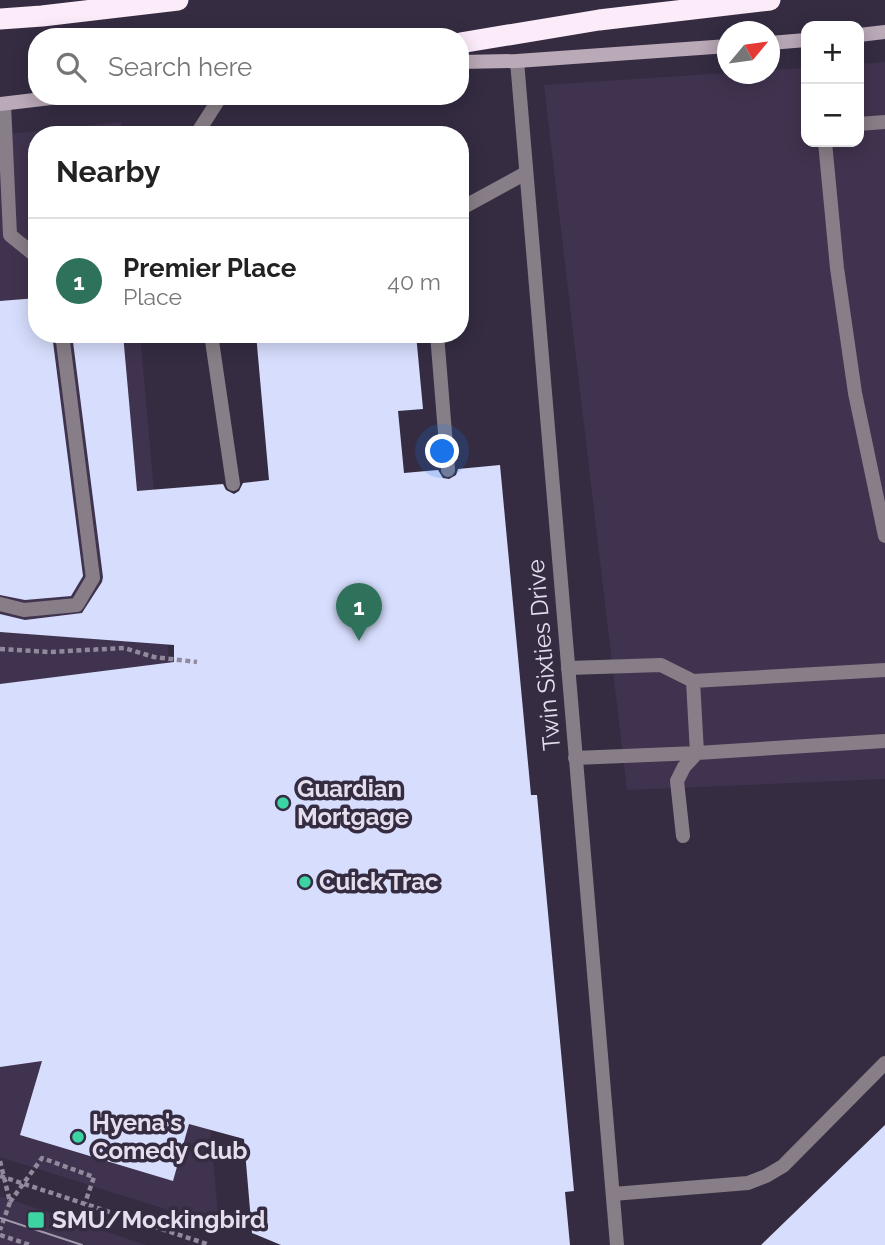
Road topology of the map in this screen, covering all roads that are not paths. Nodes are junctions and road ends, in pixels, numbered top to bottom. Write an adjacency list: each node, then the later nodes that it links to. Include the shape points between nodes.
1 (178, 0): 3 (highway)
2 (770, 0): 7 (highway, via 599,20)
3 (0, 19)
4 (885, 32): 5 (main road)
5 (864, 34)
6 (801, 40): 8 (main road)
7 (469, 42)
8 (780, 42)
9 (717, 47): 10 (main road)
10 (517, 61): 11 (main road); 19 (street, Twin Sixties Drive)
11 (469, 62)
12 (28, 101): 13 (main road)
13 (2, 104): 21 (street)
14 (214, 105): 17 (street)
15 (885, 122): 16 (street)
16 (864, 124)
17 (202, 126)
18 (825, 147): 28 (street, via 855,393)
19 (526, 173): 20 (street); 30 (street, Twin Sixties Drive)
20 (469, 204)
21 (5, 238): 22 (street)
22 (28, 252)
23 (63, 343): 29 (street, via 93,578 77,605 24,610)
24 (212, 343): 27 (street)
25 (438, 343): 26 (street)
26 (448, 470)
27 (233, 484)
28 (885, 536)
29 (0, 604)
30 (568, 668): 32 (street, via 661,665); 35 (street, Twin Sixties Drive)
31 (885, 670): 32 (street)
32 (693, 681): 34 (street)
33 (885, 741): 34 (street)
34 (697, 752): 35 (street); 36 (street, via 677,781)
35 (575, 758): 38 (street, Twin Sixties Drive)
36 (683, 836)
37 (885, 1063): 38 (street, via 783,1166 766,1176 748,1183)
38 (613, 1194): 39 (street, Twin Sixties Drive)
39 (617, 1245)

